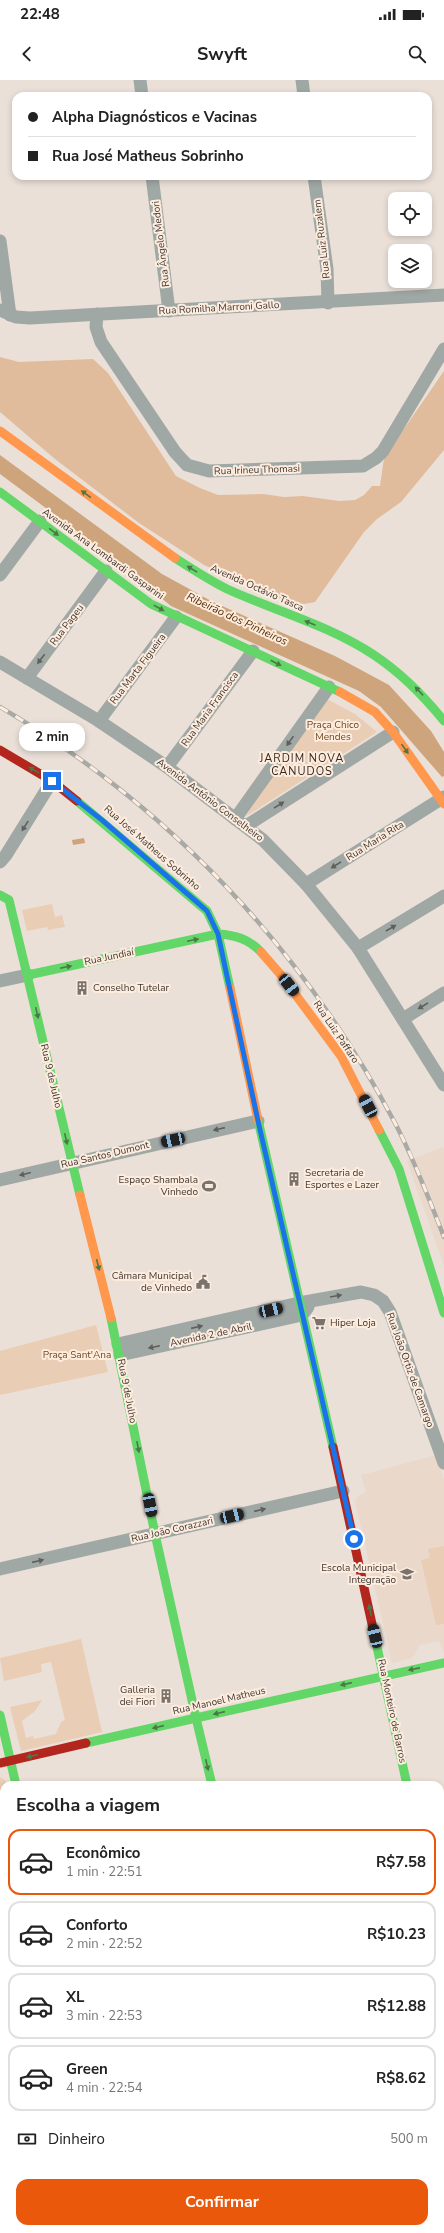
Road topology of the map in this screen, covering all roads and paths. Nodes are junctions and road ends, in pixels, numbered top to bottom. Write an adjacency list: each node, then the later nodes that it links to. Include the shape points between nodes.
1 (140, 80): 3 (street)
2 (302, 80): 4 (street)
3 (142, 92)
4 (304, 92)
5 (152, 180): 11 (street, Rua Ângelo Medori)
6 (315, 180): 10 (street, Rua Luiz Ruzalem, via 327,268)
7 (0, 241): 8 (street)
8 (2, 279): 12 (street)
9 (443, 297): 10 (street, Rua Romilha Marroni Gallo)
10 (328, 303): 11 (street, Rua Romilha Marroni Gallo)
11 (168, 311): 13 (street, Rua Romilha Marroni Gallo)
12 (5, 313): 13 (street, Rua Romilha Marroni Gallo, via 30,318)
13 (97, 314): 14 (street, Rua Irineu Thomasi, via 101,342 175,452 187,466 209,471 363,466 383,451)
14 (444, 349)
15 (0, 431): 26 (street, Avenida Octávio Tasca, one-way to 15, via 416,687 386,662 351,640 227,588 193,570)
16 (0, 492): 17 (street, Avenida Ana Lombardi Gasparini)
17 (40, 521): 18 (street, Avenida Ana Lombardi Gasparini, one-way to 18); 19 (street)
18 (106, 571): 20 (street, Avenida Ana Lombardi Gasparini, one-way to 20, via 151,604); 23 (street, Rua Pageu, one-way to 23)
19 (0, 575)
20 (176, 617): 21 (street, Avenida Ana Lombardi Gasparini); 25 (street, Rua Marta Figueira)
21 (252, 651): 24 (street, Avenida Ana Lombardi Gasparini, one-way to 24); 29 (street, Rua Maria Francisca)
22 (0, 662): 23 (street, Avenida Antônio Conselheiro)
23 (27, 678): 25 (street, Avenida Antônio Conselheiro)
24 (329, 687): 27 (street, Avenida Ana Lombardi Gasparini, via 375,712); 32 (street, one-way to 32)
25 (99, 721): 29 (street, Avenida Antônio Conselheiro)
26 (444, 721)
27 (393, 732): 31 (street, Avenida Ana Lombardi Gasparini, one-way to 31); 33 (street, one-way to 27)
28 (0, 750): 30 (street, Rua José Matheus Sobrinho, one-way to 28)
29 (167, 767): 32 (street, Avenida Antônio Conselheiro)
30 (52, 781): 34 (street, one-way to 34); 40 (street, Rua José Matheus Sobrinho, via 102,820 207,911)
31 (443, 800): 36 (street, Rua Maria Rita, one-way to 36)
32 (235, 819): 33 (street, Avenida Antônio Conselheiro)
33 (246, 826): 36 (street, Avenida Antônio Conselheiro, via 264,840)
34 (3, 859): 35 (street)
35 (0, 868)
36 (306, 884): 42 (street, Avenida Antônio Conselheiro)
37 (0, 895): 41 (street, via 9,900)
38 (444, 896): 42 (street, one-way to 38)
39 (4, 917): 41 (street)
40 (218, 934): 43 (street, Rua Jundiaí, one-way to 40); 48 (street, Rua Monteiro de Barros); 52 (street, Rua Luiz Paffaro, via 247,940 257,948 281,975 341,1056 399,1169)
41 (17, 938): 43 (street, Rua 9 de Julho)
42 (358, 948): 46 (street, Avenida Antônio Conselheiro)
43 (28, 975): 44 (street, Rua Jundiaí); 49 (street, Rua 9 de Julho, one-way to 49)
44 (0, 981)
45 (444, 993): 46 (street, one-way to 46)
46 (403, 1018): 47 (street, Avenida Antônio Conselheiro)
47 (444, 1085)
48 (258, 1121): 49 (street, Rua Santos Dumont, one-way to 49); 51 (street, Rua Monteiro de Barros)
49 (71, 1162): 50 (street, Rua Santos Dumont, one-way to 50); 53 (street, Rua 9 de Julho, one-way to 53)
50 (0, 1180)
51 (300, 1309): 53 (street, Avenida 2 de Abril); 54 (street, Rua João Ortiz de Camargo, one-way to 54, via 312,1301 361,1292 374,1295 383,1301 390,1312); 55 (street, Rua Monteiro de Barros)
52 (444, 1313)
53 (119, 1350): 56 (street, Rua 9 de Julho, one-way to 56)
54 (444, 1463)
55 (343, 1491): 56 (street, Rua João Corazzari, one-way to 55); 59 (street, Rua Monteiro de Barros, one-way to 55)
56 (155, 1534): 57 (street, Rua João Corazzari, one-way to 56); 61 (street, Rua 9 de Julho)
57 (0, 1570)
58 (444, 1664): 59 (street, Rua Manoel Matheus, one-way to 59)
59 (384, 1675): 61 (street, Rua Manoel Matheus, one-way to 61); 66 (street, Rua Monteiro de Barros)
60 (0, 1715): 62 (street)
61 (196, 1718): 62 (street, Rua Manoel Matheus, one-way to 62); 65 (street, Rua 9 de Julho, one-way to 65)
62 (10, 1761): 63 (street, Rua Manoel Matheus); 64 (street)
63 (0, 1763)
64 (15, 1781)
65 (211, 1781)
66 (407, 1781)

